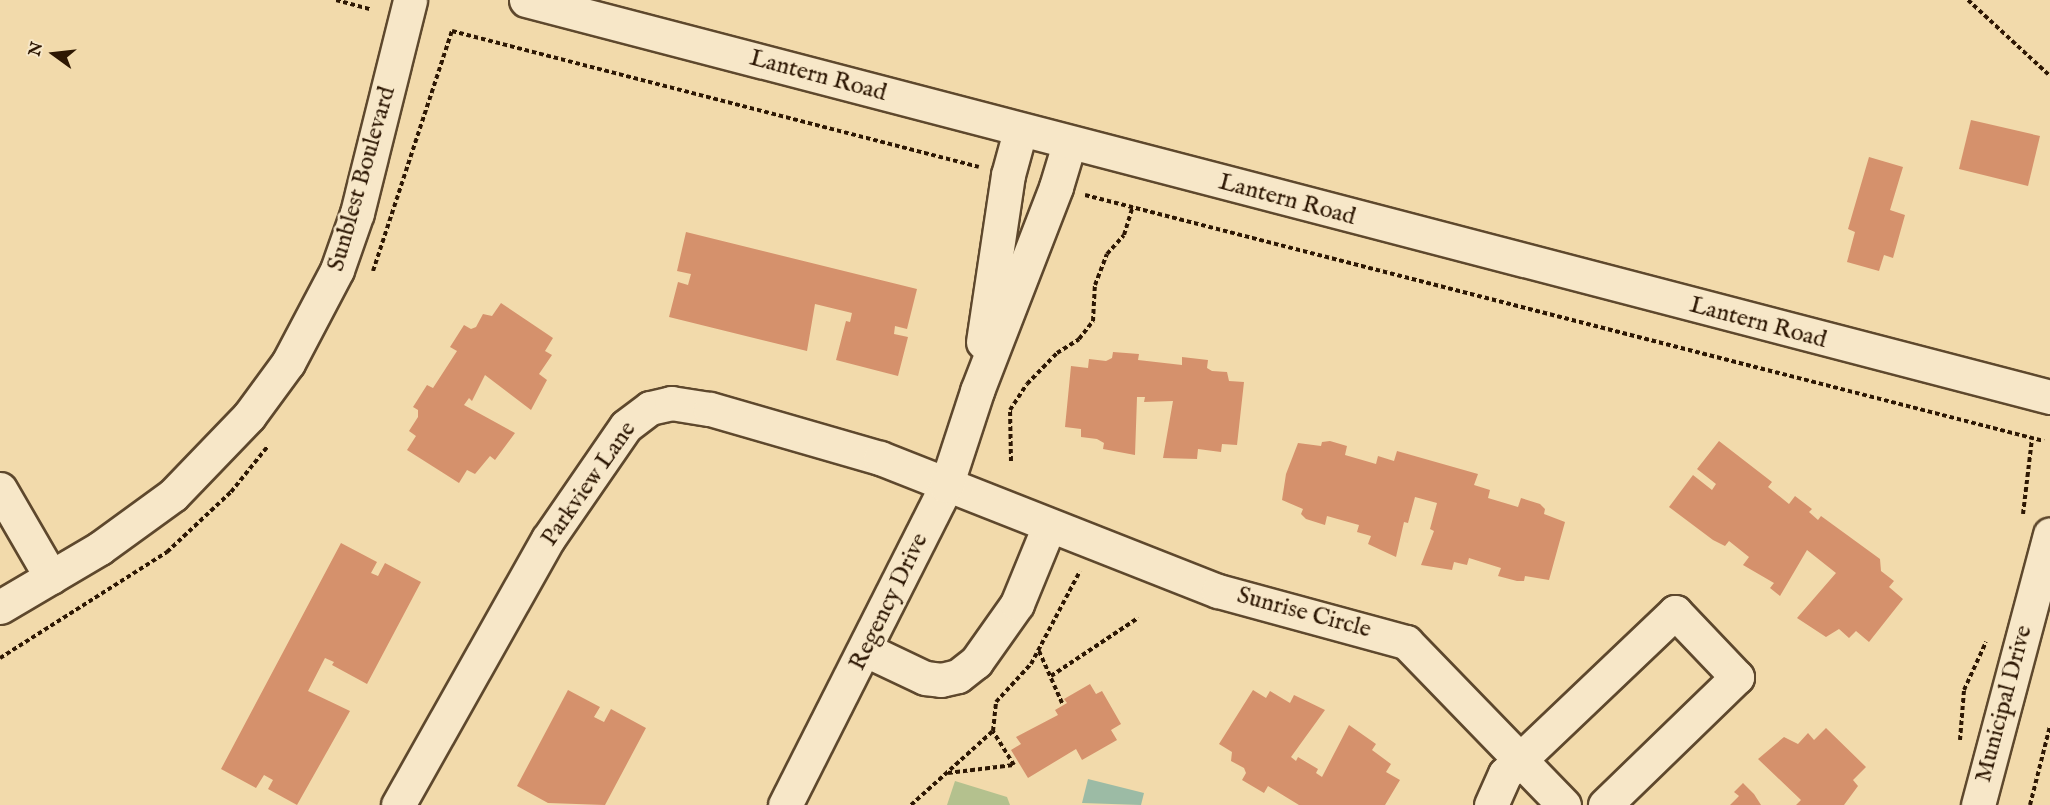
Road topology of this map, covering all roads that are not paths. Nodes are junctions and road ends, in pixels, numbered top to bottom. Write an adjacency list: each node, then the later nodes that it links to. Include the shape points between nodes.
1 (410, 0): 11 (street, Sunblest Boulevard, via 353,222 320,306 288,363 249,416 173,495 100,548)
2 (526, 0): 3 (street, Lantern Road)
3 (1020, 131): 4 (street, Lantern Road); 5 (street, Regency Drive, via 1008,175)
4 (1069, 144): 5 (street, Regency Drive); 6 (street, Lantern Road)
5 (977, 392): 7 (street, Regency Drive)
6 (2050, 397)
7 (946, 486): 9 (street, Sunrise Circle); 13 (street, Regency Drive); 15 (street, Parkview Lane, via 880,458 710,409 670,403 644,411 626,426 548,539)
8 (0, 489): 11 (street)
9 (1049, 526): 13 (street, via 1017,604 976,662 958,676 926,678); 14 (street, Sunrise Circle, via 1218,591 1406,642)
10 (2050, 534): 20 (street, Municipal Drive)
11 (51, 577): 12 (street, Sunblest Boulevard)
12 (0, 607)
13 (866, 650): 16 (street, Regency Drive)
14 (1520, 759): 17 (street, via 1505,774); 18 (street, Sunrise Circle); 19 (street, via 1675,612 1737,677)
15 (398, 805)
16 (785, 805)
17 (1491, 805)
18 (1564, 805)
19 (1605, 805)
20 (1978, 805)

